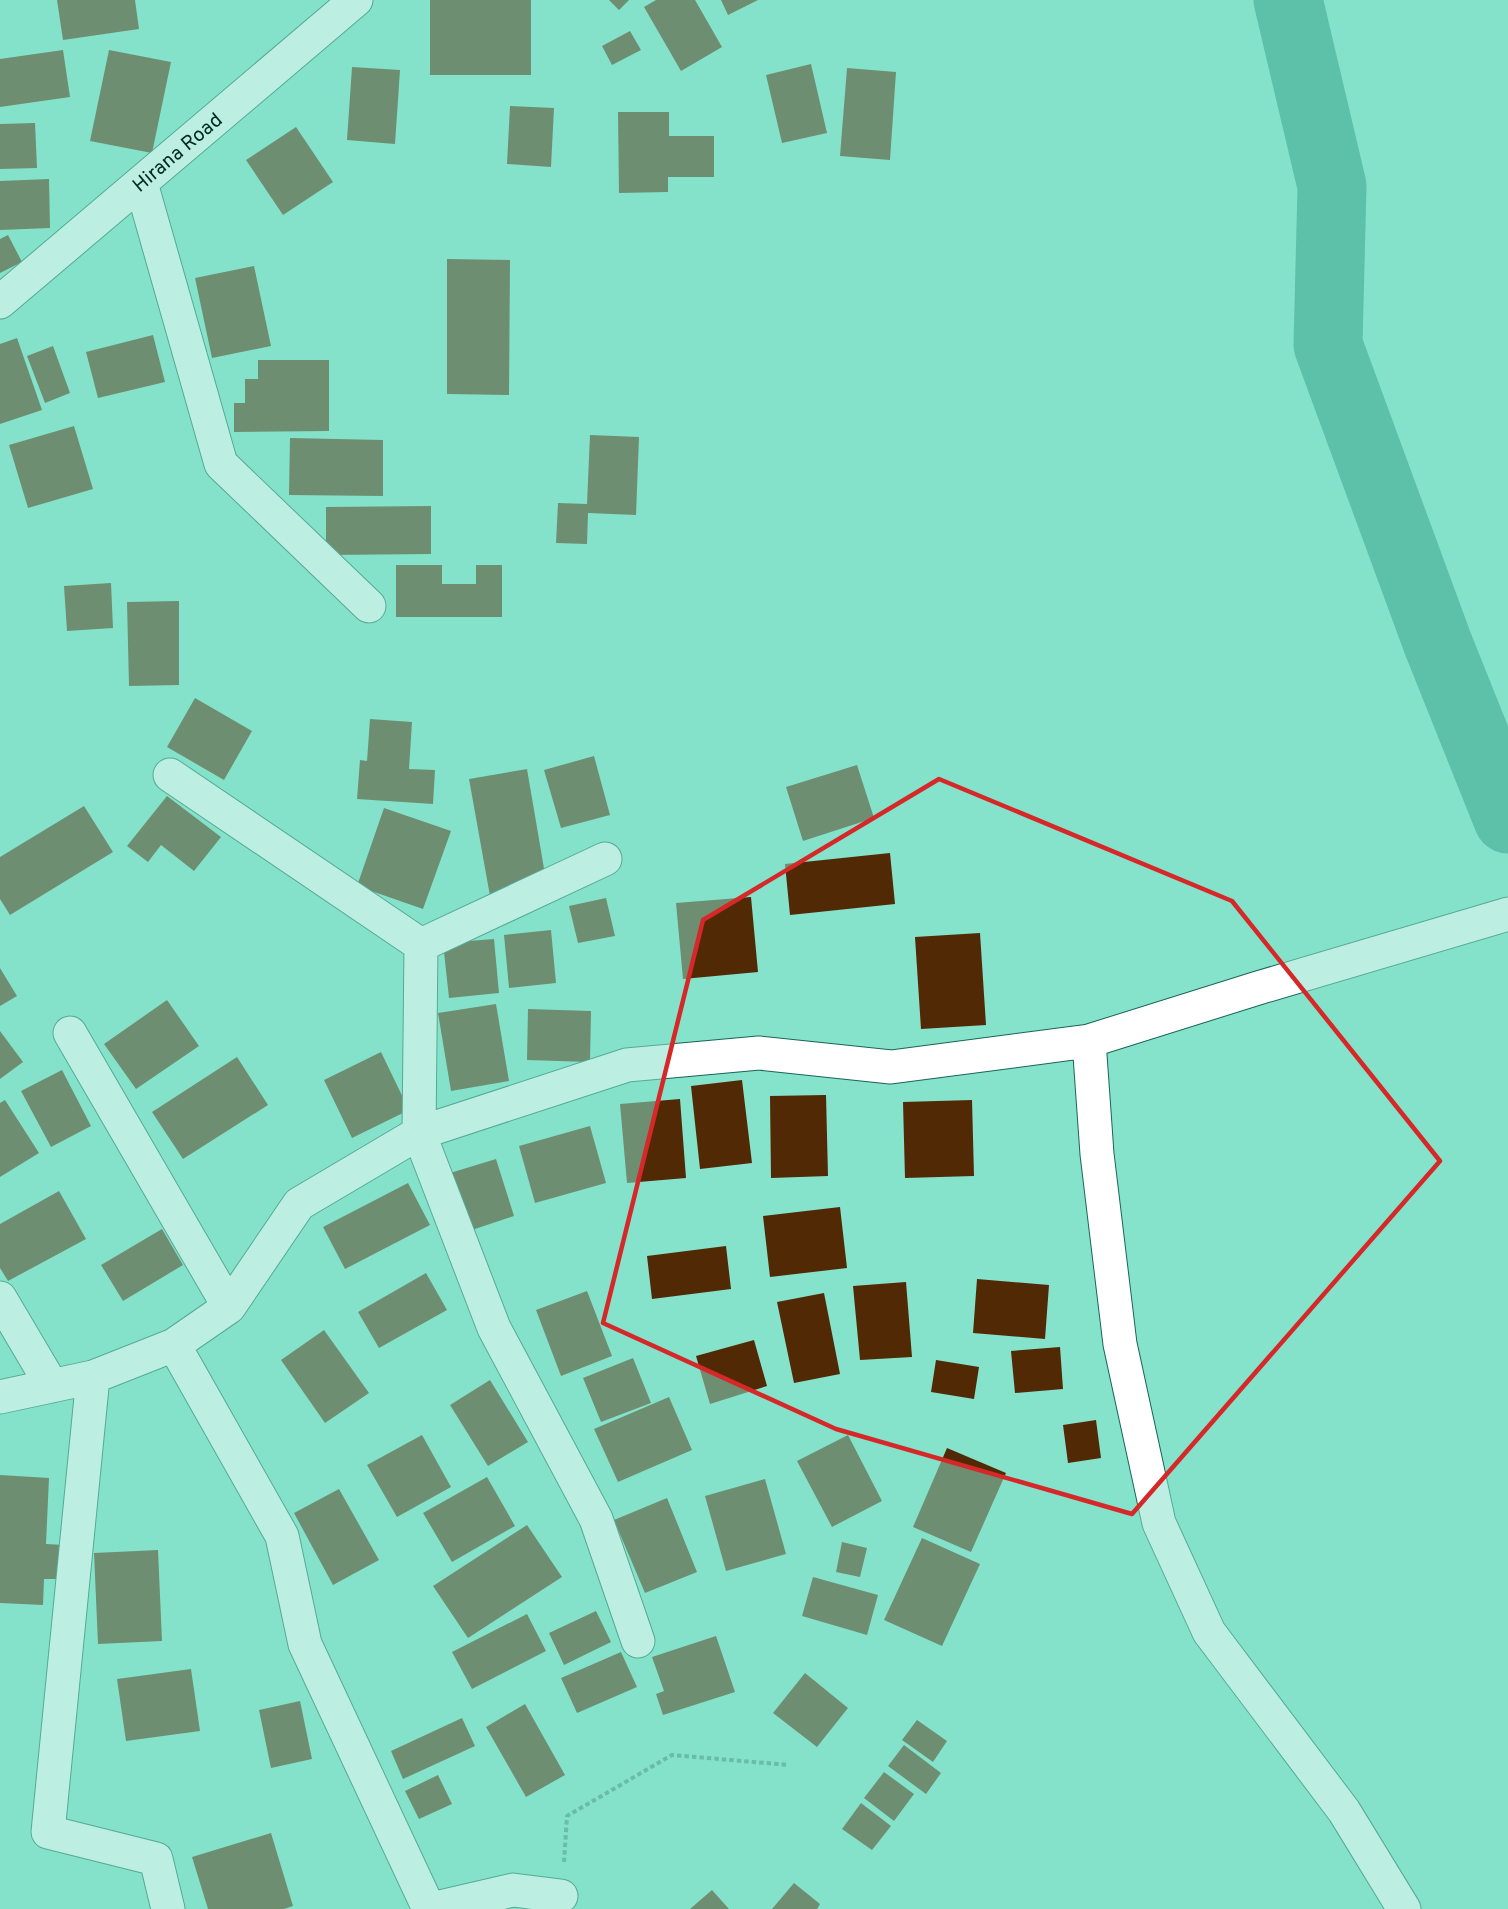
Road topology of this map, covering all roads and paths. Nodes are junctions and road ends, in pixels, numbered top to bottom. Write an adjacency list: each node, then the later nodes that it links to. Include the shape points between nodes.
1 (356, 0): 2 (street, Hirana Road)
2 (141, 183): 3 (street, Hirana Road); 4 (street, via 221,464)
3 (0, 302)
4 (369, 606)
5 (170, 775): 8 (street)
6 (605, 859): 8 (street)
7 (1508, 914): 10 (street)
8 (421, 945): 11 (street)
9 (70, 1033): 13 (street)
10 (1089, 1041): 11 (street, via 891,1067 759,1053 627,1065); 23 (street, via 1097,1154 1120,1344 1159,1523 1209,1632 1344,1811)
11 (419, 1133): 13 (street, via 299,1204); 18 (street, via 494,1328 596,1519)
12 (0, 1298): 16 (street)
13 (229, 1306): 14 (street)
14 (174, 1345): 15 (street); 22 (street, via 282,1536 305,1644)
15 (93, 1377): 16 (street); 21 (street, via 48,1832 156,1859)
16 (52, 1386): 17 (street)
17 (0, 1397)
18 (638, 1641)
19 (789, 1765): 20 (path, via 672,1755 567,1816)
20 (561, 1896): 22 (street, via 513,1890)
21 (168, 1909)
22 (430, 1909)
23 (1404, 1909)

